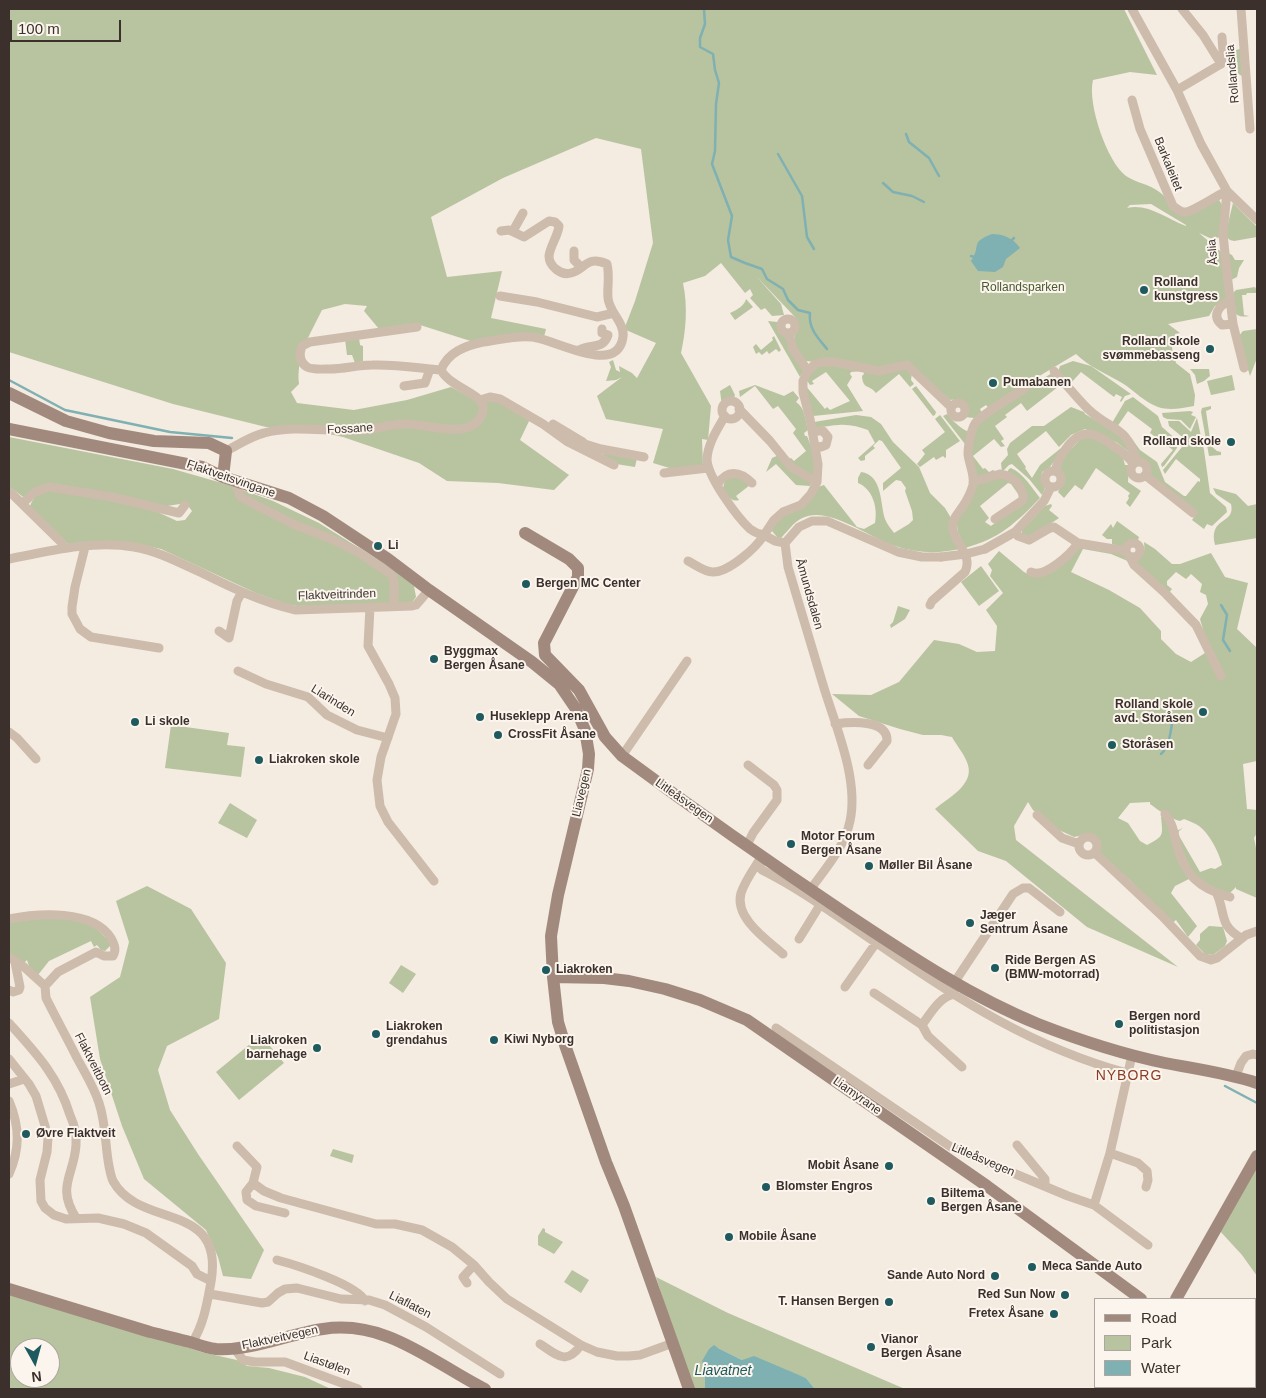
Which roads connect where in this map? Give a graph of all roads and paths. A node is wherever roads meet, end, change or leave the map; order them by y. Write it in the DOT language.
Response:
graph roads {
  1 [pos="1132,9"];
  2 [pos="1182,9"];
  3 [pos="1241,9"];
  4 [pos="1222,37"];
  5 [pos="1221,64"];
  6 [pos="1176,90"];
  7 [pos="1132,100"];
  8 [pos="1257,122"];
  9 [pos="1227,191"];
  10 [pos="523,213"];
  11 [pos="1257,220"];
  12 [pos="501,231"];
  13 [pos="513,231"];
  14 [pos="574,251"];
  15 [pos="581,267"];
  16 [pos="500,296"];
  17 [pos="1230,302"];
  18 [pos="614,313"];
  19 [pos="1233,324"];
  20 [pos="417,327"];
  21 [pos="602,329"];
  22 [pos="789,333"];
  23 [pos="579,350"];
  24 [pos="348,358"];
  25 [pos="350,368"];
  26 [pos="1244,368"];
  27 [pos="430,369"];
  28 [pos="441,370"];
  29 [pos="1054,370"];
  30 [pos="808,371"];
  31 [pos="404,386"];
  32 [pos="1025,388"];
  33 [pos="9,393"];
  34 [pos="480,400"];
  35 [pos="739,409"];
  36 [pos="725,416"];
  37 [pos="975,422"];
  38 [pos="552,424"];
  39 [pos="9,429"];
  40 [pos="813,434"];
  41 [pos="561,437"];
  42 [pos="585,444"];
  43 [pos="815,446"];
  44 [pos="226,451"];
  45 [pos="644,457"];
  46 [pos="1135,462"];
  47 [pos="614,465"];
  48 [pos="708,468"];
  49 [pos="664,473"];
  50 [pos="223,477"];
  51 [pos="811,480"];
  52 [pos="974,482"];
  53 [pos="752,483"];
  54 [pos="717,485"];
  55 [pos="237,488"];
  56 [pos="9,491"];
  57 [pos="23,503"];
  58 [pos="185,505"];
  59 [pos="1193,513"];
  60 [pos="995,519"];
  61 [pos="1015,532"];
  62 [pos="525,533"];
  63 [pos="764,535"];
  64 [pos="785,543"];
  65 [pos="1078,543"];
  66 [pos="85,547"];
  67 [pos="65,548"];
  68 [pos="9,559"];
  69 [pos="688,561"];
  70 [pos="1031,572"];
  71 [pos="429,590"];
  72 [pos="242,592"];
  73 [pos="930,605"];
  74 [pos="394,606"];
  75 [pos="370,607"];
  76 [pos="219,631"];
  77 [pos="159,648"];
  78 [pos="687,660"];
  79 [pos="238,670"];
  80 [pos="1220,676"];
  81 [pos="836,724"];
  82 [pos="9,732"];
  83 [pos="388,738"];
  84 [pos="622,756"];
  85 [pos="36,759"];
  86 [pos="868,765"];
  87 [pos="748,766"];
  88 [pos="1165,814"];
  89 [pos="1037,815"];
  90 [pos="1079,844"];
  91 [pos="747,845"];
  92 [pos="1095,853"];
  93 [pos="761,857"];
  94 [pos="434,881"];
  95 [pos="810,890"];
  96 [pos="1217,894"];
  97 [pos="1230,898"];
  98 [pos="820,905"];
  99 [pos="1060,912"];
  100 [pos="9,919"];
  101 [pos="1257,930"];
  102 [pos="1241,938"];
  103 [pos="799,939"];
  104 [pos="876,943"];
  105 [pos="783,954"];
  106 [pos="12,960"];
  107 [pos="553,977"];
  108 [pos="45,986"];
  109 [pos="845,988"];
  110 [pos="955,988"];
  111 [pos="9,990"];
  112 [pos="874,993"];
  113 [pos="9,1023"];
  114 [pos="922,1025"];
  115 [pos="776,1028"];
  116 [pos="1132,1055"];
  117 [pos="1257,1055"];
  118 [pos="9,1059"];
  119 [pos="962,1067"];
  120 [pos="1127,1073"];
  121 [pos="1236,1076"];
  122 [pos="24,1079"];
  123 [pos="1257,1083"];
  124 [pos="9,1084"];
  125 [pos="9,1101"];
  126 [pos="1017,1145"];
  127 [pos="237,1146"];
  128 [pos="1110,1153"];
  129 [pos="12,1154"];
  130 [pos="1257,1156"];
  131 [pos="9,1174"];
  132 [pos="252,1183"];
  133 [pos="1045,1186"];
  134 [pos="1146,1188"];
  135 [pos="1094,1205"];
  136 [pos="285,1213"];
  137 [pos="76,1218"];
  138 [pos="1148,1245"];
  139 [pos="277,1260"];
  140 [pos="474,1264"];
  141 [pos="1187,1280"];
  142 [pos="211,1281"];
  143 [pos="466,1282"];
  144 [pos="9,1290"];
  145 [pos="210,1294"];
  146 [pos="1133,1295"];
  147 [pos="1177,1298"];
  148 [pos="1183,1298"];
  149 [pos="365,1301"];
  150 [pos="192,1343"];
  151 [pos="540,1344"];
  152 [pos="673,1344"];
  153 [pos="581,1346"];
  154 [pos="234,1348"];
  155 [pos="500,1374"];
  156 [pos="358,1389"];
  157 [pos="485,1389"];
  158 [pos="689,1389"];
  1 -- 6 [label="street"];
  2 -- 5 [label="street"];
  3 -- 8 [label="street, Rollandslia"];
  4 -- 5 [label="street"];
  5 -- 6 [label="street"];
  6 -- 9 [label="street"];
  7 -- 9 [label="street, Barkaleitet"];
  9 -- 11 [label="street"];
  9 -- 17 [label="street, Åslia"];
  10 -- 13 [label="street"];
  12 -- 13 [label="street"];
  13 -- 15 [label="street"];
  14 -- 15 [label="street"];
  15 -- 18 [label="street"];
  16 -- 18 [label="street"];
  17 -- 19 [label="street, Åslia"];
  17 -- 19 [label="street"];
  18 -- 23 [label="street"];
  19 -- 26 [label="street, Åslia"];
  20 -- 25 [label="street"];
  21 -- 23 [label="street"];
  22 -- 30 [label="street"];
  23 -- 28 [label="street"];
  24 -- 25 [label="street"];
  25 -- 27 [label="street"];
  27 -- 28 [label="street"];
  27 -- 31 [label="street"];
  28 -- 34 [label="street"];
  29 -- 46 [label="street"];
  30 -- 37 [label="street"];
  30 -- 40 [label="street"];
  32 -- 37 [label="street"];
  33 -- 44 [label="main road"];
  34 -- 41 [label="street"];
  34 -- 44 [label="street, Fossane"];
  35 -- 36 [label="street"];
  35 -- 36 [label="street"];
  35 -- 51 [label="street"];
  36 -- 48 [label="street"];
  37 -- 52 [label="street"];
  38 -- 42 [label="street"];
  39 -- 50 [label="main road, Flaktveitsvingane"];
  40 -- 43 [label="street"];
  40 -- 43 [label="street"];
  41 -- 42 [label="street"];
  41 -- 47 [label="street"];
  42 -- 45 [label="street"];
  43 -- 63 [label="street"];
  44 -- 50 [label="main road"];
  46 -- 59 [label="street"];
  46 -- 61 [label="street"];
  48 -- 49 [label="street"];
  48 -- 54 [label="street"];
  50 -- 71 [label="main road, Flaktveitsvingane"];
  52 -- 60 [label="street"];
  52 -- 73 [label="street"];
  53 -- 54 [label="street"];
  54 -- 63 [label="street"];
  55 -- 74 [label="street, Flaktveitsvingane"];
  56 -- 57 [label="street"];
  57 -- 58 [label="street"];
  57 -- 67 [label="street"];
  61 -- 64 [label="street, bridge"];
  61 -- 65 [label="street"];
  62 -- 84 [label="main road, Litleåsvegen"];
  63 -- 64 [label="street"];
  63 -- 69 [label="street"];
  64 -- 81 [label="street, Åmundsdalen"];
  65 -- 70 [label="street"];
  65 -- 80 [label="street"];
  66 -- 67 [label="street, Flaktveitrinden"];
  66 -- 72 [label="street, Flaktveitrinden"];
  66 -- 77 [label="street"];
  67 -- 68 [label="street, Flaktveitrinden"];
  71 -- 74 [label="street, Flaktveitrinden"];
  71 -- 107 [label="main road, Liavegen"];
  72 -- 75 [label="street, Flaktveitrinden"];
  72 -- 76 [label="street"];
  74 -- 75 [label="street, Flaktveitrinden"];
  75 -- 83 [label="street"];
  78 -- 84 [label="street"];
  79 -- 83 [label="street, Liarinden"];
  81 -- 86 [label="street"];
  81 -- 95 [label="street, Åmundsdalen"];
  82 -- 85 [label="street"];
  83 -- 94 [label="street"];
  84 -- 91 [label="main road, Litleåsvegen"];
  87 -- 91 [label="street"];
  88 -- 96 [label="street"];
  89 -- 90 [label="street"];
  90 -- 92 [label="street"];
  90 -- 92 [label="street"];
  91 -- 93 [label="main road, Litleåsvegen"];
  92 -- 102 [label="street"];
  93 -- 95 [label="main road, Litleåsvegen"];
  93 -- 98 [label="street, Litleåsvegen"];
  93 -- 105 [label="street"];
  95 -- 110 [label="main road, Litleåsvegen"];
  96 -- 97 [label="street"];
  96 -- 102 [label="street"];
  98 -- 103 [label="street"];
  98 -- 104 [label="street, Litleåsvegen"];
  99 -- 110 [label="street"];
  100 -- 108 [label="street"];
  101 -- 102 [label="street"];
  104 -- 109 [label="street"];
  104 -- 110 [label="street, Litleåsvegen"];
  106 -- 108 [label="street"];
  106 -- 111 [label="street"];
  107 -- 146 [label="main road, Liamyrane"];
  107 -- 152 [label="main road"];
  108 -- 142 [label="street, Flaktveitbotn"];
  110 -- 114 [label="street"];
  110 -- 116 [label="main road, Litleåsvegen"];
  110 -- 120 [label="street, Litleåsvegen"];
  112 -- 114 [label="street"];
  113 -- 137 [label="street"];
  114 -- 119 [label="street"];
  115 -- 133 [label="street, Litleåsvegen"];
  116 -- 120 [label="street"];
  116 -- 121 [label="main road, Litleåsvegen"];
  117 -- 121 [label="street"];
  118 -- 122 [label="street"];
  120 -- 128 [label="street"];
  121 -- 123 [label="main road, Litleåsvegen"];
  122 -- 124 [label="street"];
  122 -- 137 [label="street"];
  125 -- 129 [label="street"];
  126 -- 133 [label="street, Litleåsvegen"];
  127 -- 132 [label="street"];
  128 -- 134 [label="street"];
  128 -- 135 [label="street"];
  129 -- 131 [label="street"];
  130 -- 141 [label="main road"];
  132 -- 136 [label="street"];
  132 -- 140 [label="street"];
  133 -- 135 [label="street, Litleåsvegen"];
  135 -- 138 [label="street, Litleåsvegen"];
  137 -- 142 [label="street"];
  139 -- 149 [label="street, Liaflaten"];
  140 -- 143 [label="street"];
  140 -- 153 [label="street"];
  141 -- 147 [label="main road"];
  141 -- 148 [label="main road"];
  142 -- 145 [label="street, Flaktveitbotn"];
  144 -- 150 [label="main road, Flaktveitvegen"];
  145 -- 149 [label="street"];
  145 -- 150 [label="street, Flaktveitbotn"];
  149 -- 155 [label="street, Liaflaten"];
  150 -- 154 [label="main road, Flaktveitvegen"];
  151 -- 153 [label="street"];
  152 -- 153 [label="street"];
  152 -- 158 [label="main road"];
  154 -- 156 [label="street, Liastølen"];
  154 -- 157 [label="main road, Flaktveitvegen"];
}
